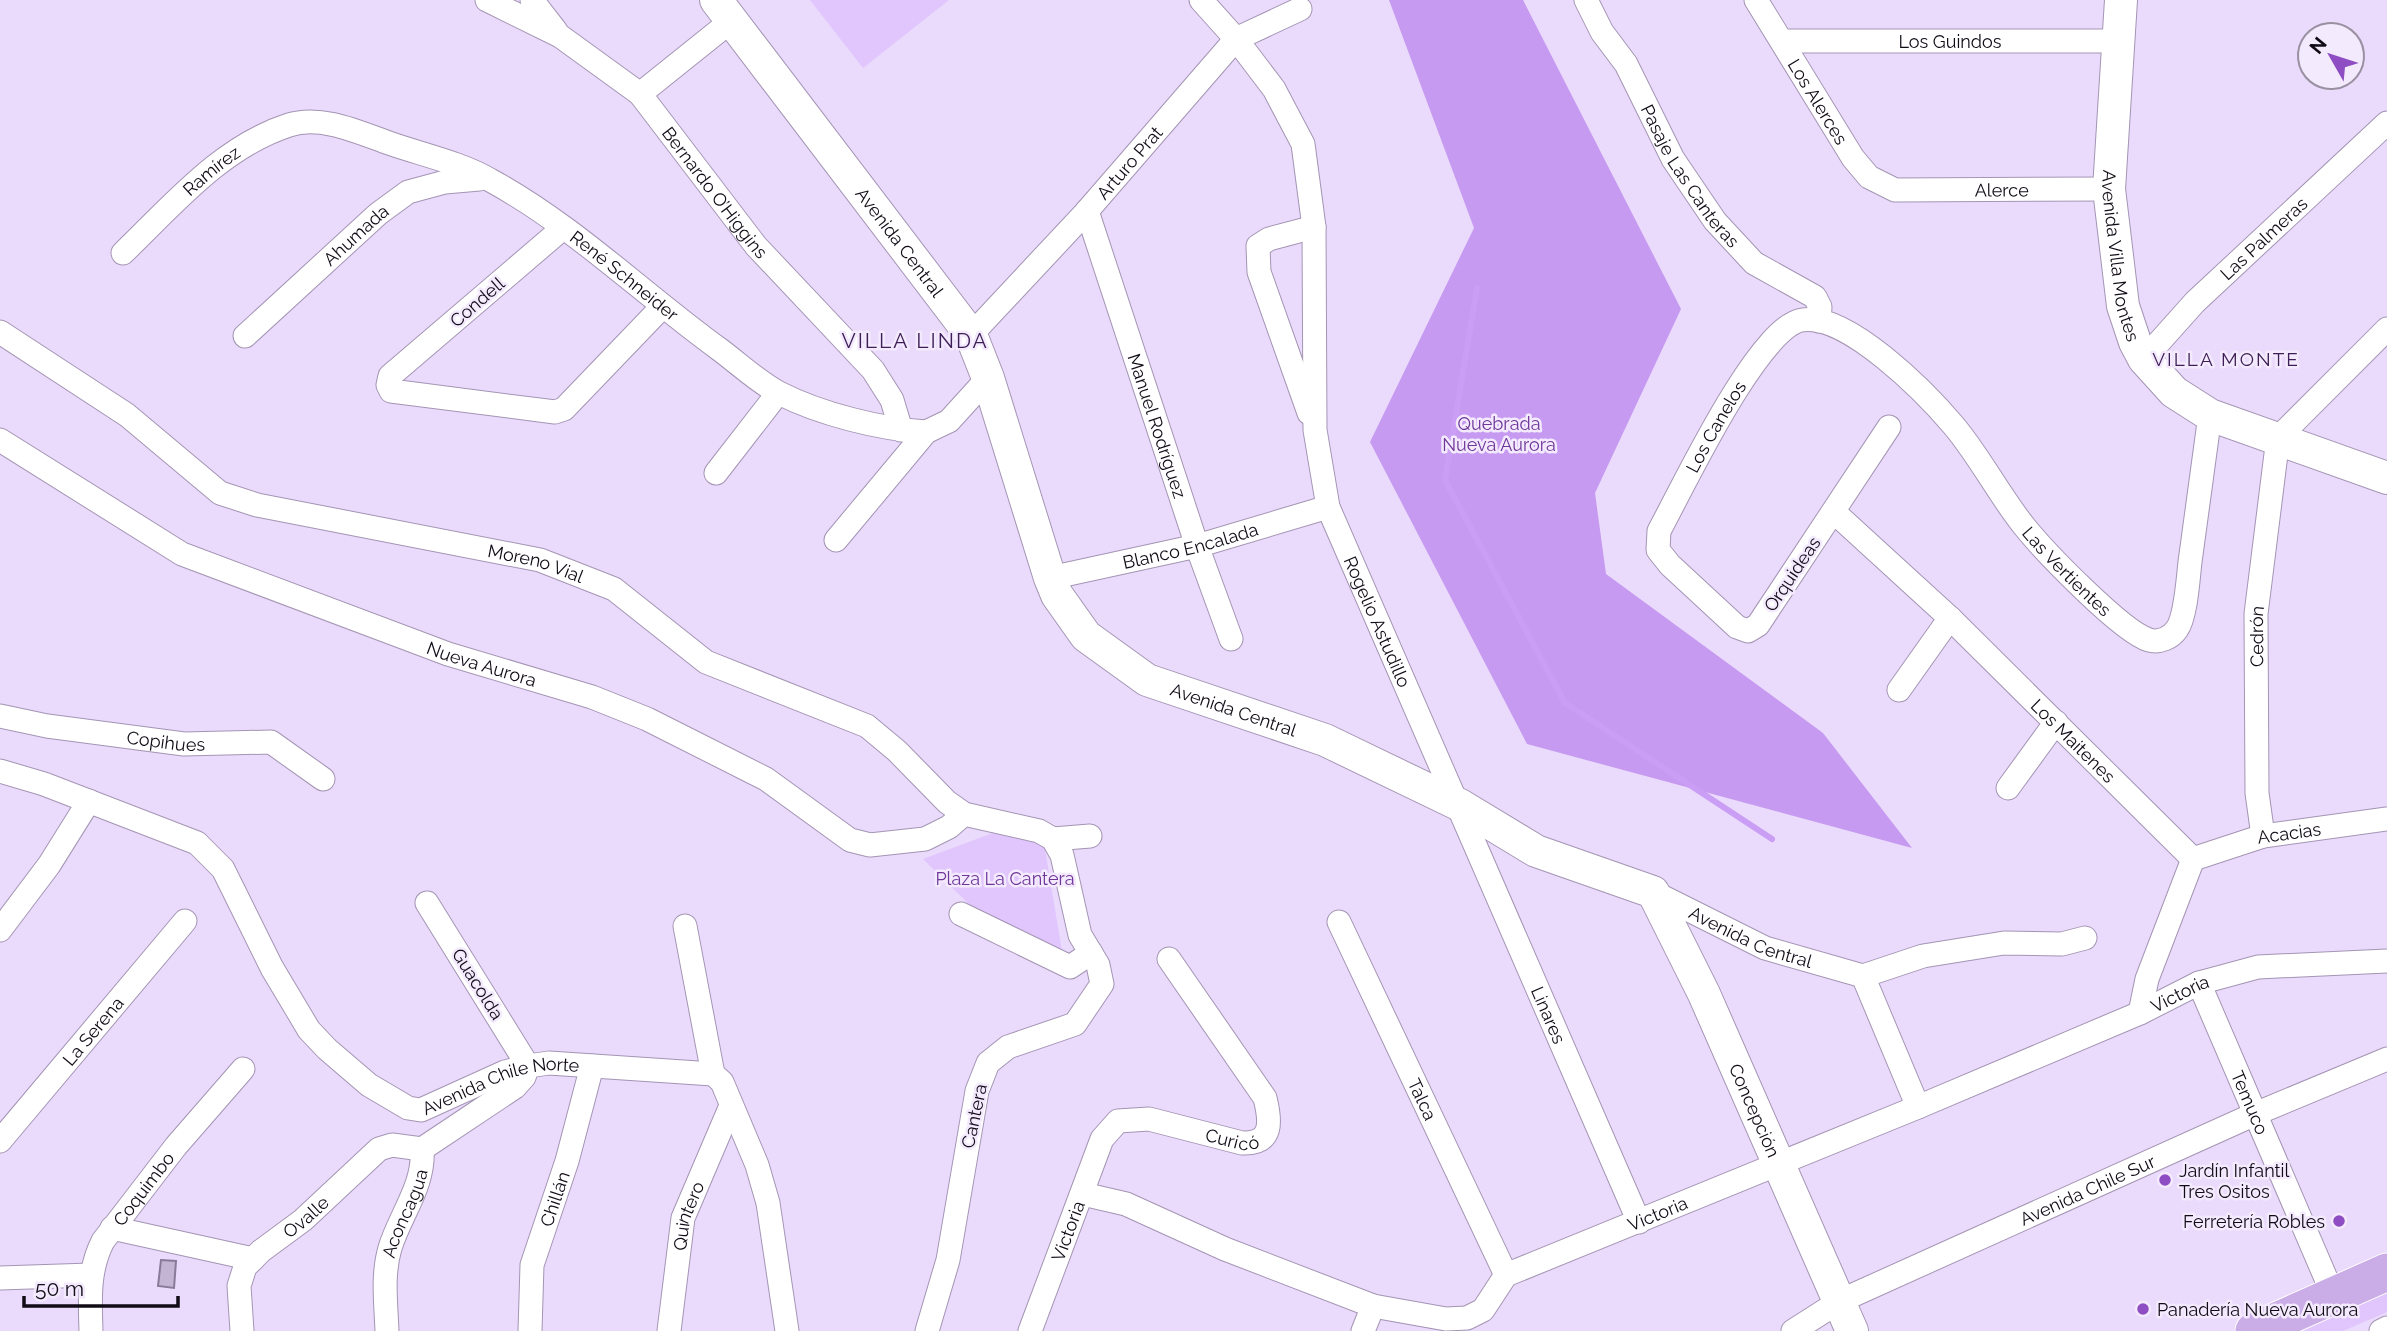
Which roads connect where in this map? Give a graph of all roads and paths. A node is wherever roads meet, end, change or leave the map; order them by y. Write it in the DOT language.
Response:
graph roads {
  1 [pos="487,0"];
  2 [pos="532,0"];
  3 [pos="1201,0"];
  4 [pos="1586,0"];
  5 [pos="1756,0"];
  6 [pos="2121,0"];
  7 [pos="1300,9"];
  8 [pos="724,11"];
  9 [pos="560,36"];
  10 [pos="1236,39"];
  11 [pos="1782,41"];
  12 [pos="2116,41"];
  13 [pos="640,94"];
  14 [pos="318,122"];
  15 [pos="2387,123"];
  16 [pos="489,179"];
  17 [pos="2109,189"];
  18 [pos="1895,190"];
  19 [pos="1087,211"];
  20 [pos="1314,227"];
  21 [pos="563,228"];
  22 [pos="123,253"];
  23 [pos="662,307"];
  24 [pos="1819,321"];
  25 [pos="2387,329"];
  26 [pos="0,332"];
  27 [pos="971,335"];
  28 [pos="245,336"];
  29 [pos="2144,359"];
  30 [pos="988,378"];
  31 [pos="778,393"];
  32 [pos="2210,415"];
  33 [pos="1889,427"];
  34 [pos="901,430"];
  35 [pos="1315,430"];
  36 [pos="926,432"];
  37 [pos="2278,438"];
  38 [pos="0,439"];
  39 [pos="716,473"];
  40 [pos="2387,478"];
  41 [pos="1328,507"];
  42 [pos="1833,512"];
  43 [pos="836,540"];
  44 [pos="1197,545"];
  45 [pos="1670,565"];
  46 [pos="1050,578"];
  47 [pos="1950,618"];
  48 [pos="1231,639"];
  49 [pos="1899,690"];
  50 [pos="0,716"];
  51 [pos="2056,722"];
  52 [pos="0,771"];
  53 [pos="323,779"];
  54 [pos="2008,788"];
  55 [pos="89,801"];
  56 [pos="1460,805"];
  57 [pos="964,814"];
  58 [pos="2387,820"];
  59 [pos="1090,836"];
  60 [pos="2263,836"];
  61 [pos="1053,839"];
  62 [pos="2193,859"];
  63 [pos="1653,892"];
  64 [pos="427,903"];
  65 [pos="961,914"];
  66 [pos="186,921"];
  67 [pos="1339,922"];
  68 [pos="685,926"];
  69 [pos="0,930"];
  70 [pos="2085,938"];
  71 [pos="1095,959"];
  72 [pos="1169,959"];
  73 [pos="2387,961"];
  74 [pos="1863,976"];
  75 [pos="2199,983"];
  76 [pos="2140,1013"];
  77 [pos="2387,1059"];
  78 [pos="528,1066"];
  79 [pos="592,1066"];
  80 [pos="243,1069"];
  81 [pos="713,1074"];
  82 [pos="1918,1107"];
  83 [pos="730,1108"];
  84 [pos="2255,1114"];
  85 [pos="0,1141"];
  86 [pos="422,1149"];
  87 [pos="1778,1162"];
  88 [pos="1083,1194"];
  89 [pos="1639,1222"];
  90 [pos="112,1228"];
  91 [pos="253,1259"];
  92 [pos="2387,1272"];
  93 [pos="92,1275"];
  94 [pos="1506,1275"];
  95 [pos="0,1278"];
  96 [pos="2334,1297"];
  97 [pos="1840,1301"];
  98 [pos="1373,1306"];
  99 [pos="2387,1328"];
  100 [pos="2263,1329"];
  101 [pos="91,1331"];
  102 [pos="242,1331"];
  103 [pos="387,1331"];
  104 [pos="530,1331"];
  105 [pos="669,1331"];
  106 [pos="787,1331"];
  107 [pos="928,1331"];
  108 [pos="1030,1331"];
  109 [pos="1363,1331"];
  110 [pos="1793,1331"];
  111 [pos="1852,1331"];
  112 [pos="2381,1331"];
  1 -- 9 [label="street, Bernardo O’Higgins"];
  2 -- 9 [label="street"];
  3 -- 10 [label="street, Rogelio Astudillo"];
  4 -- 24 [label="street, Pasaje Las Canteras"];
  5 -- 11 [label="street, Los Alerces"];
  6 -- 12 [label="street, Avenida Villa Montes"];
  7 -- 10 [label="street, Arturo Prat"];
  8 -- 13 [label="street"];
  8 -- 27 [label="street, Avenida Central"];
  9 -- 13 [label="street, Bernardo O’Higgins"];
  10 -- 19 [label="street, Arturo Prat"];
  10 -- 20 [label="street, Rogelio Astudillo"];
  11 -- 12 [label="street, Los Guindos"];
  11 -- 18 [label="street, Los Alerces"];
  12 -- 17 [label="street, Avenida Villa Montes"];
  13 -- 34 [label="street, Bernardo O’Higgins"];
  14 -- 16 [label="street, René Schneider"];
  14 -- 22 [label="street, Ramírez"];
  15 -- 29 [label="street, Las Palmeras"];
  16 -- 21 [label="street, René Schneider"];
  16 -- 28 [label="street, Ahumada"];
  17 -- 18 [label="street, Alerce"];
  17 -- 29 [label="street, Avenida Villa Montes"];
  19 -- 27 [label="street, Arturo Prat"];
  19 -- 44 [label="street, Manuel Rodríguez"];
  20 -- 35 [label="street, Rogelio Astudillo"];
  20 -- 35 [label="street, Rogelio Astudillo"];
  21 -- 23 [label="street, René Schneider"];
  21 -- 23 [label="street, Condell"];
  23 -- 31 [label="street, René Schneider"];
  24 -- 32 [label="street, Las Vertientes"];
  24 -- 45 [label="street, Los Canelos"];
  25 -- 37 [label="street"];
  26 -- 57 [label="street, Moreno Vial"];
  27 -- 30 [label="street, Avenida Central"];
  29 -- 32 [label="street, Avenida Villa Montes"];
  30 -- 36 [label="street"];
  30 -- 46 [label="street, Avenida Central"];
  31 -- 34 [label="street, René Schneider"];
  31 -- 39 [label="street"];
  32 -- 37 [label="street, Avenida Villa Montes"];
  33 -- 42 [label="street, Orquideas"];
  34 -- 36 [label="street, René Schneider"];
  35 -- 41 [label="street, Rogelio Astudillo"];
  36 -- 43 [label="street"];
  37 -- 40 [label="street, Avenida Villa Montes"];
  37 -- 60 [label="street, Cedrón"];
  38 -- 57 [label="street, Nueva Aurora"];
  41 -- 44 [label="street, Blanco Encalada"];
  41 -- 56 [label="street, Rogelio Astudillo"];
  42 -- 45 [label="street, Orquideas"];
  42 -- 47 [label="street, Los Maitenes"];
  44 -- 46 [label="street, Blanco Encalada"];
  44 -- 48 [label="street, Manuel Rodríguez"];
  46 -- 56 [label="street, Avenida Central"];
  47 -- 49 [label="street"];
  47 -- 51 [label="street, Los Maitenes"];
  50 -- 53 [label="street, Copihues"];
  51 -- 54 [label="street"];
  51 -- 62 [label="street, Los Maitenes"];
  52 -- 55 [label="street, Avenida Chile Norte"];
  55 -- 69 [label="street"];
  55 -- 78 [label="street, Avenida Chile Norte"];
  56 -- 63 [label="street, Avenida Central"];
  56 -- 89 [label="street, Linares"];
  57 -- 61 [label="street, Moreno Vial"];
  58 -- 60 [label="street, Acacias"];
  59 -- 61 [label="street, Moreno Vial"];
  60 -- 62 [label="street, Acacias"];
  61 -- 71 [label="street"];
  62 -- 76 [label="street"];
  63 -- 74 [label="street, Avenida Central"];
  63 -- 87 [label="street, Concepción"];
  64 -- 78 [label="street, Guacolda"];
  65 -- 71 [label="street"];
  66 -- 85 [label="street, La Serena"];
  67 -- 94 [label="street, Talca"];
  68 -- 81 [label="street"];
  70 -- 74 [label="street"];
  71 -- 107 [label="street, Cantera"];
  72 -- 88 [label="street, Curicó"];
  73 -- 75 [label="street, Victoria"];
  74 -- 82 [label="street"];
  75 -- 76 [label="street, Victoria"];
  75 -- 84 [label="street, Temuco"];
  76 -- 82 [label="street, Victoria"];
  77 -- 84 [label="street, Avenida Chile Sur"];
  78 -- 79 [label="street, Avenida Chile Norte"];
  78 -- 86 [label="street, Aconcagua"];
  79 -- 81 [label="street, Avenida Chile Norte"];
  79 -- 104 [label="street, Chillán"];
  80 -- 90 [label="street, Coquimbo"];
  81 -- 83 [label="street"];
  82 -- 87 [label="street, Victoria"];
  83 -- 105 [label="street, Quintero"];
  83 -- 106 [label="street"];
  84 -- 96 [label="street, Temuco"];
  84 -- 97 [label="street, Avenida Chile Sur"];
  86 -- 91 [label="street, Ovalle"];
  86 -- 103 [label="street, Aconcagua"];
  87 -- 89 [label="street, Victoria"];
  87 -- 97 [label="street, Concepción"];
  88 -- 98 [label="street, Victoria"];
  88 -- 108 [label="street, Victoria"];
  89 -- 94 [label="street, Victoria"];
  90 -- 91 [label="street"];
  90 -- 93 [label="street, Coquimbo"];
  91 -- 102 [label="street, Ovalle"];
  92 -- 96 [label="main road"];
  93 -- 95 [label="street"];
  93 -- 101 [label="street, Coquimbo"];
  94 -- 98 [label="street, Victoria"];
  96 -- 100 [label="main road"];
  97 -- 110 [label="street, Avenida Chile Sur"];
  97 -- 111 [label="street, Concepción"];
  98 -- 109 [label="street"];
  99 -- 112 [label="street"];
}
